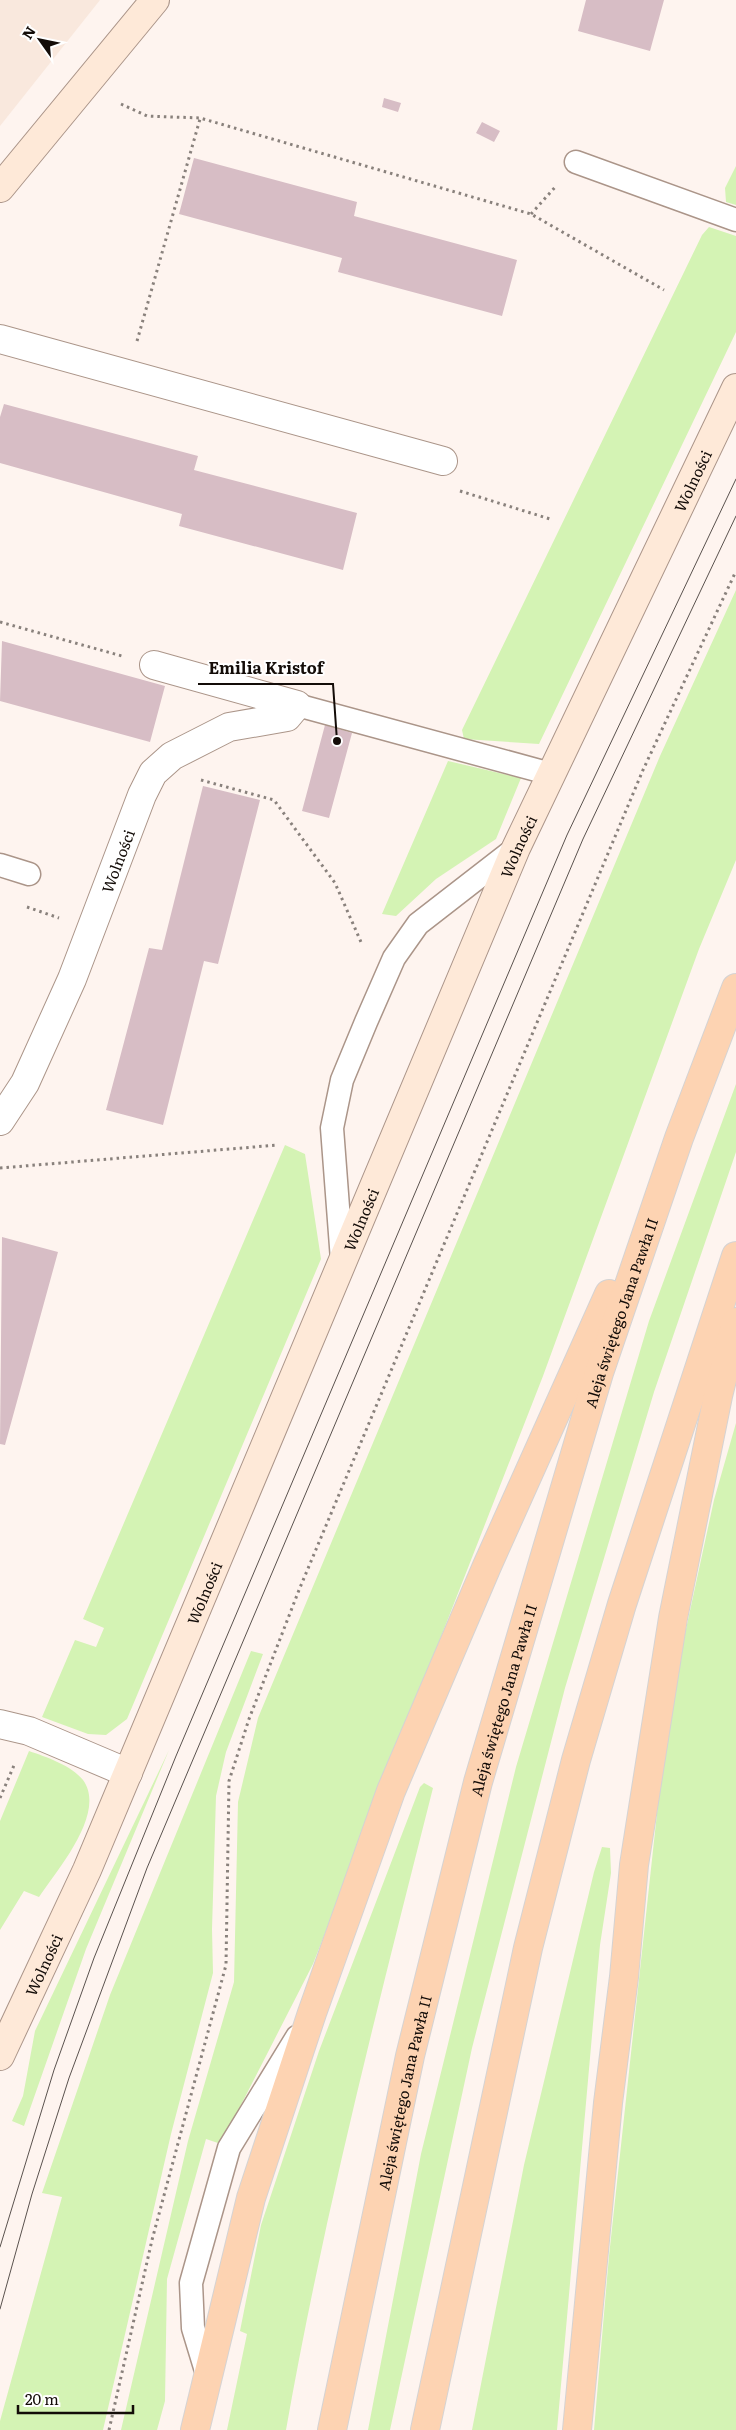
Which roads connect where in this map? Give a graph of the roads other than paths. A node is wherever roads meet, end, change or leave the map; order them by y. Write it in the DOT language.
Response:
graph roads {
  1 [pos="155,0"];
  2 [pos="576,162"];
  3 [pos="1,187"];
  4 [pos="736,220"];
  5 [pos="0,339"];
  6 [pos="736,388"];
  7 [pos="442,461"];
  8 [pos="154,665"];
  9 [pos="297,705"];
  10 [pos="551,774"];
  11 [pos="516,848"];
  12 [pos="0,864"];
  13 [pos="29,874"];
  14 [pos="736,988"];
  15 [pos="0,1121"];
  16 [pos="679,1138"];
  17 [pos="736,1256"];
  18 [pos="342,1260"];
  19 [pos="736,1322"];
  20 [pos="0,1724"];
  21 [pos="128,1773"];
  22 [pos="312,2013"];
  23 [pos="0,2056"];
  24 [pos="207,2374"];
  25 [pos="195,2430"];
  26 [pos="332,2430"];
  27 [pos="425,2430"];
  28 [pos="577,2430"];
  1 -- 3 [label="street"];
  2 -- 4 [label="lane"];
  5 -- 7 [label="street"];
  6 -- 10 [label="street, Wolności"];
  8 -- 9 [label="street"];
  9 -- 10 [label="lane"];
  9 -- 15 [label="street, Wolności"];
  10 -- 11 [label="street, Wolności"];
  11 -- 18 [label="street, Wolności"];
  11 -- 18 [label="lane"];
  12 -- 13 [label="lane"];
  14 -- 16 [label="main road, Aleja świętego Jana Pawła II"];
  16 -- 22 [label="main road"];
  16 -- 26 [label="main road, Aleja świętego Jana Pawła II"];
  17 -- 27 [label="main road"];
  18 -- 21 [label="street, Wolności"];
  19 -- 28 [label="main road"];
  20 -- 21 [label="street"];
  21 -- 23 [label="street, Wolności"];
  22 -- 24 [label="main road"];
  22 -- 24 [label="lane"];
  24 -- 25 [label="main road"];
}
